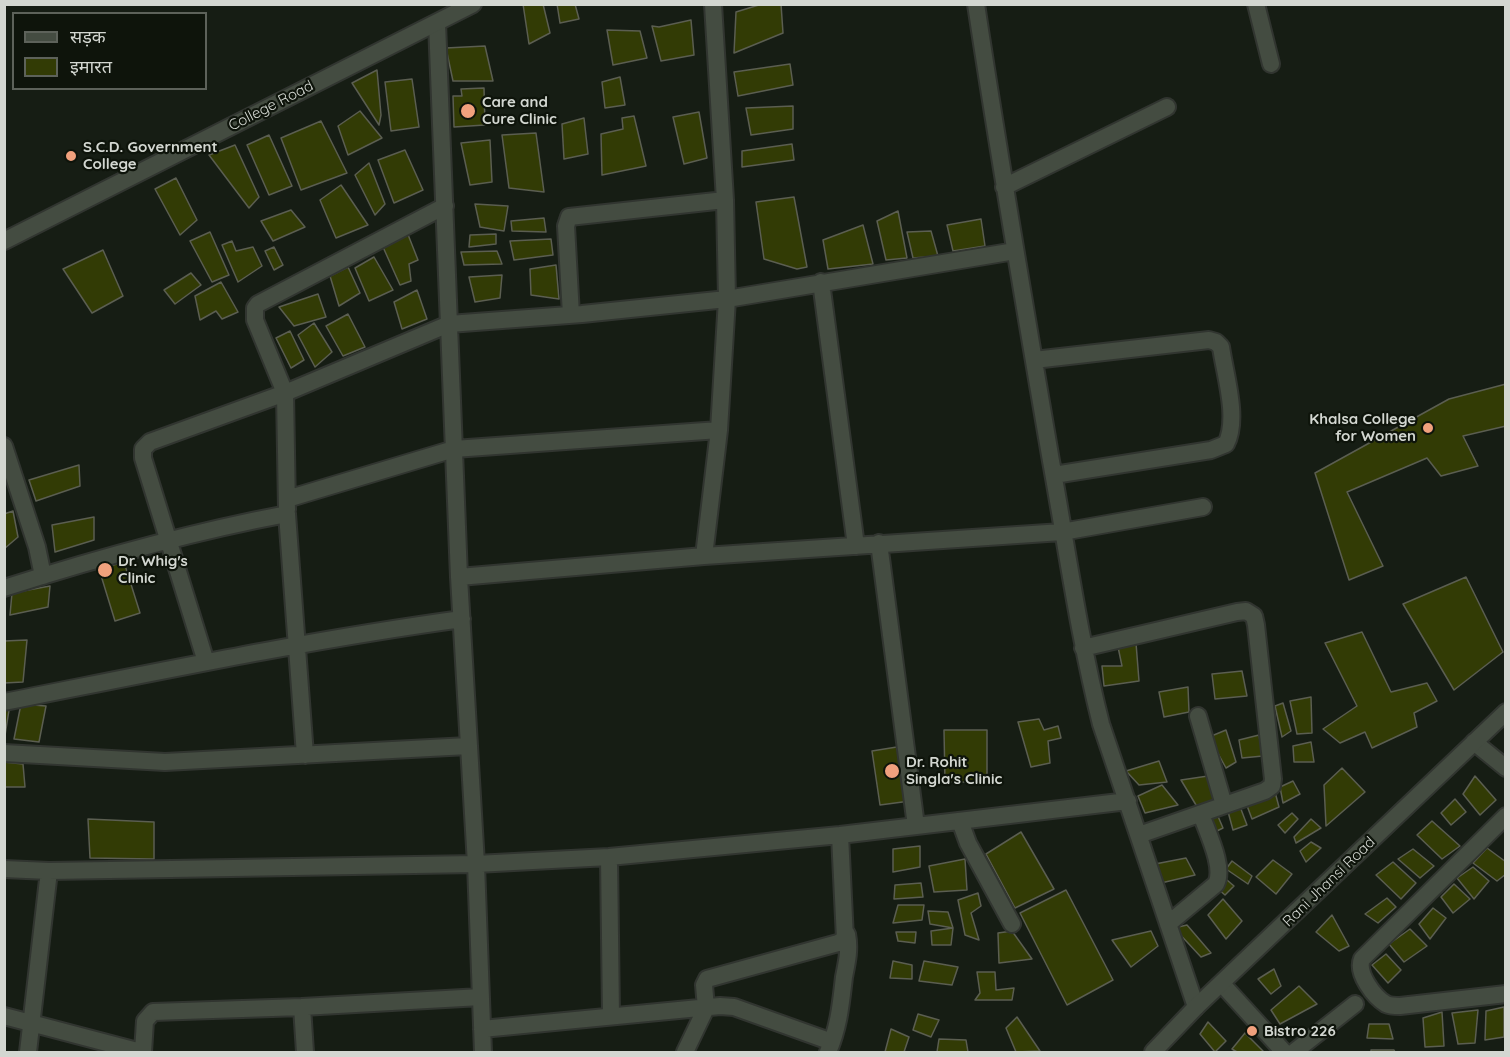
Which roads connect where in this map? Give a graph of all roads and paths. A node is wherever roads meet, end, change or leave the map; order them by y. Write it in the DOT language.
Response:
graph roads {
  1 [pos="474,4"];
  2 [pos="713,4"];
  3 [pos="976,4"];
  4 [pos="1256,4"];
  5 [pos="437,23"];
  6 [pos="1271,64"];
  7 [pos="1167,107"];
  8 [pos="1004,187"];
  9 [pos="725,200"];
  10 [pos="445,206"];
  11 [pos="4,241"];
  12 [pos="1015,251"];
  13 [pos="821,282"];
  14 [pos="727,299"];
  15 [pos="571,315"];
  16 [pos="449,324"];
  17 [pos="1034,360"];
  18 [pos="285,393"];
  19 [pos="719,430"];
  20 [pos="4,446"];
  21 [pos="454,449"];
  22 [pos="1054,475"];
  23 [pos="287,506"];
  24 [pos="1203,507"];
  25 [pos="1062,532"];
  26 [pos="169,540"];
  27 [pos="879,543"];
  28 [pos="856,546"];
  29 [pos="705,556"];
  30 [pos="43,576"];
  31 [pos="459,577"];
  32 [pos="4,588"];
  33 [pos="462,619"];
  34 [pos="297,645"];
  35 [pos="1083,648"];
  36 [pos="206,662"];
  37 [pos="4,702"];
  38 [pos="1506,712"];
  39 [pos="1198,716"];
  40 [pos="1474,742"];
  41 [pos="468,746"];
  42 [pos="4,753"];
  43 [pos="305,755"];
  44 [pos="1506,768"];
  45 [pos="1128,801"];
  46 [pos="1224,805"];
  47 [pos="1201,814"];
  48 [pos="1506,816"];
  49 [pos="960,821"];
  50 [pos="916,826"];
  51 [pos="1139,835"];
  52 [pos="840,836"];
  53 [pos="609,858"];
  54 [pos="476,864"];
  55 [pos="4,869"];
  56 [pos="49,871"];
  57 [pos="1011,924"];
  58 [pos="1168,924"];
  59 [pos="846,934"];
  60 [pos="1222,984"];
  61 [pos="1506,994"];
  62 [pos="481,997"];
  63 [pos="1355,1004"];
  64 [pos="302,1007"];
  65 [pos="1197,1007"];
  66 [pos="706,1008"];
  67 [pos="4,1016"];
  68 [pos="611,1016"];
  69 [pos="33,1022"];
  70 [pos="482,1029"];
  71 [pos="830,1047"];
  72 [pos="28,1053"];
  73 [pos="142,1053"];
  74 [pos="305,1053"];
  75 [pos="483,1053"];
  76 [pos="685,1053"];
  77 [pos="1153,1053"];
  78 [pos="1284,1053"];
  79 [pos="1294,1053"];
  1 -- 5 [label="street, College Road"];
  2 -- 9 [label="street"];
  3 -- 8 [label="street"];
  4 -- 6 [label="street"];
  5 -- 10 [label="street"];
  5 -- 11 [label="street, College Road"];
  7 -- 8 [label="street"];
  8 -- 12 [label="street"];
  9 -- 14 [label="street"];
  9 -- 15 [label="street"];
  10 -- 16 [label="street"];
  10 -- 18 [label="street"];
  12 -- 13 [label="street"];
  12 -- 17 [label="street"];
  13 -- 14 [label="street"];
  13 -- 28 [label="street"];
  14 -- 15 [label="street"];
  14 -- 19 [label="street"];
  15 -- 16 [label="street"];
  16 -- 18 [label="street"];
  16 -- 21 [label="street"];
  17 -- 22 [label="street"];
  17 -- 22 [label="street"];
  18 -- 23 [label="street"];
  18 -- 26 [label="street"];
  19 -- 21 [label="street"];
  19 -- 29 [label="street"];
  20 -- 30 [label="street"];
  21 -- 23 [label="street"];
  21 -- 31 [label="street"];
  22 -- 25 [label="street"];
  23 -- 26 [label="street"];
  23 -- 34 [label="street"];
  24 -- 25 [label="street"];
  25 -- 27 [label="street"];
  25 -- 35 [label="street"];
  26 -- 30 [label="street"];
  26 -- 36 [label="street"];
  27 -- 28 [label="street"];
  27 -- 50 [label="street"];
  28 -- 29 [label="street"];
  29 -- 31 [label="street"];
  30 -- 32 [label="street"];
  31 -- 33 [label="street"];
  33 -- 34 [label="street"];
  33 -- 41 [label="street"];
  34 -- 36 [label="street"];
  34 -- 43 [label="street"];
  35 -- 45 [label="street"];
  35 -- 46 [label="street"];
  36 -- 37 [label="street"];
  38 -- 40 [label="street, Rani Jhansi Road"];
  39 -- 46 [label="street"];
  40 -- 44 [label="street"];
  40 -- 60 [label="street, Rani Jhansi Road"];
  41 -- 43 [label="street"];
  41 -- 54 [label="street"];
  42 -- 43 [label="street"];
  45 -- 49 [label="street"];
  45 -- 51 [label="street"];
  46 -- 47 [label="street"];
  47 -- 51 [label="street"];
  47 -- 58 [label="street"];
  48 -- 61 [label="street"];
  49 -- 50 [label="street"];
  49 -- 57 [label="street"];
  50 -- 52 [label="street"];
  51 -- 58 [label="street"];
  52 -- 53 [label="street"];
  52 -- 59 [label="street"];
  53 -- 54 [label="street"];
  53 -- 68 [label="street"];
  54 -- 56 [label="street"];
  54 -- 62 [label="street"];
  55 -- 56 [label="street"];
  56 -- 69 [label="street"];
  58 -- 65 [label="street"];
  59 -- 66 [label="street"];
  59 -- 71 [label="street"];
  60 -- 65 [label="street, Rani Jhansi Road"];
  60 -- 78 [label="street"];
  62 -- 64 [label="street"];
  62 -- 70 [label="street"];
  63 -- 79 [label="street"];
  64 -- 73 [label="street"];
  64 -- 74 [label="street"];
  65 -- 77 [label="street, Rani Jhansi Road"];
  66 -- 68 [label="street"];
  66 -- 71 [label="street"];
  66 -- 76 [label="street"];
  67 -- 69 [label="street"];
  68 -- 70 [label="street"];
  69 -- 72 [label="street"];
  69 -- 73 [label="street"];
  70 -- 75 [label="street"];
}
